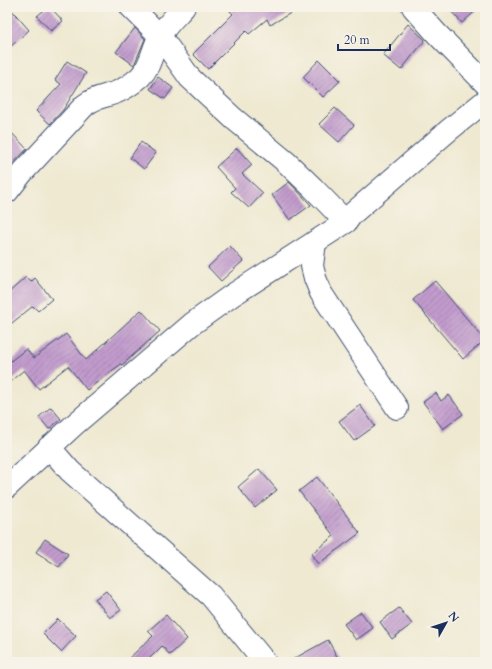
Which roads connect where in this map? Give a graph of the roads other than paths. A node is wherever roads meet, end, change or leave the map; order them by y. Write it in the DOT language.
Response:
graph roads {
  1 [pos="131,7"];
  2 [pos="184,7"];
  3 [pos="413,7"];
  4 [pos="160,36"];
  5 [pos="485,82"];
  6 [pos="485,101"];
  7 [pos="7,192"];
  8 [pos="346,222"];
  9 [pos="315,242"];
  10 [pos="397,408"];
  11 [pos="50,447"];
  12 [pos="7,487"];
  13 [pos="265,662"];
  1 -- 4 [label="street"];
  2 -- 4 [label="street"];
  3 -- 5 [label="street"];
  4 -- 7 [label="street"];
  4 -- 8 [label="street"];
  6 -- 8 [label="street"];
  8 -- 9 [label="street"];
  9 -- 10 [label="street"];
  9 -- 11 [label="street"];
  11 -- 12 [label="street"];
  11 -- 13 [label="street"];
}
